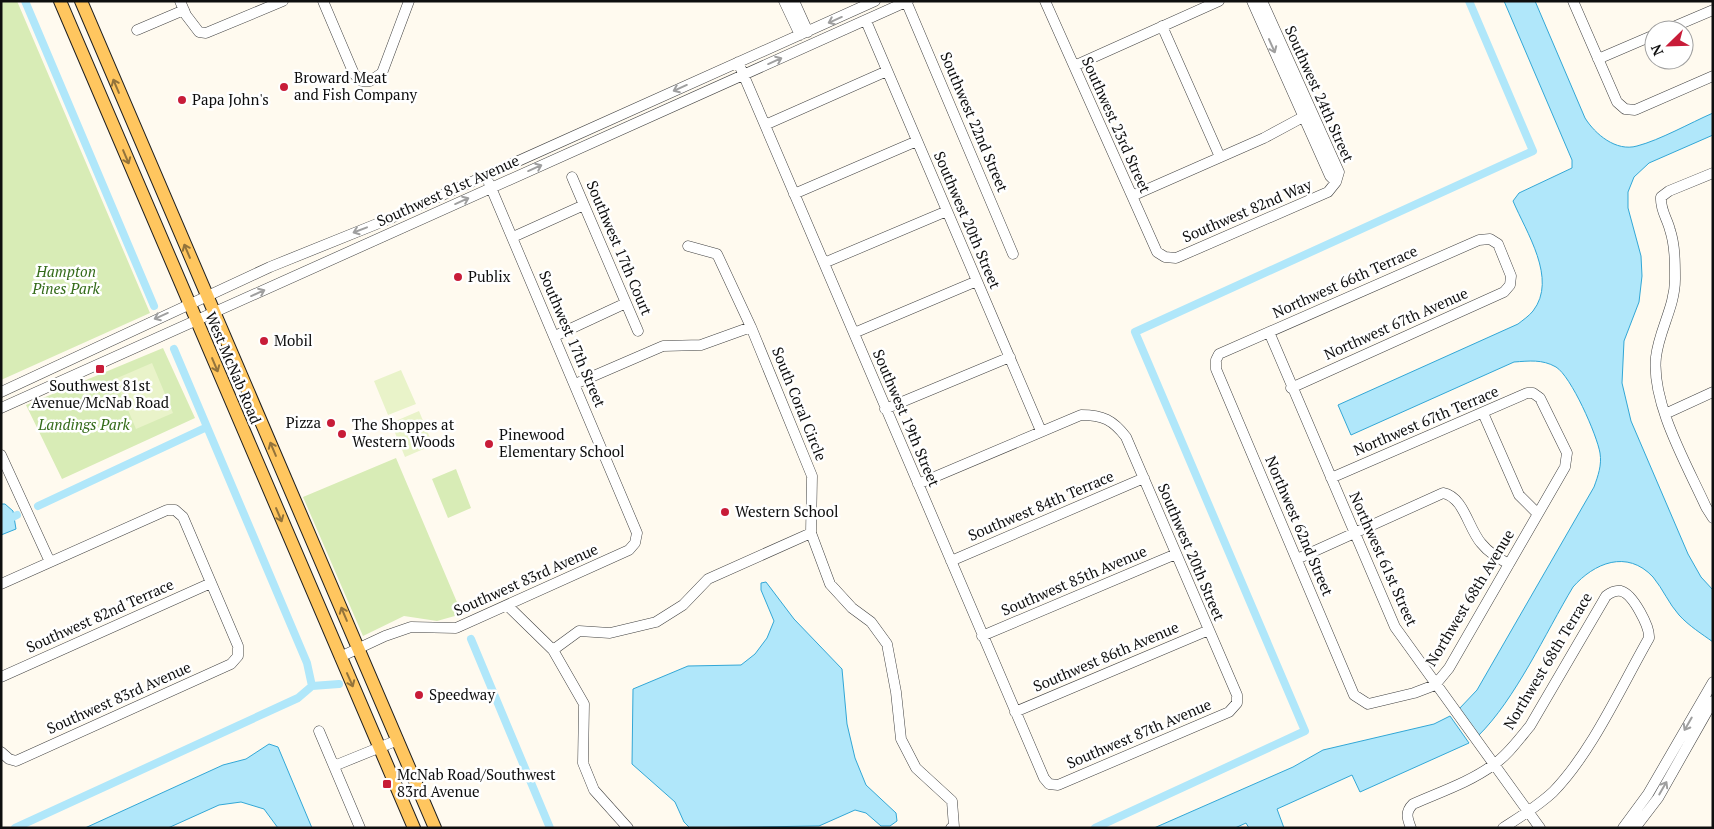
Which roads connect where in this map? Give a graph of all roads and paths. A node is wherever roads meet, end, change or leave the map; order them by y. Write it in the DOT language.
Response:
graph roads {
  1 [pos="60,1"];
  2 [pos="81,1"];
  3 [pos="283,1"];
  4 [pos="323,1"];
  5 [pos="409,1"];
  6 [pos="784,1"];
  7 [pos="794,1"];
  8 [pos="800,1"];
  9 [pos="876,1"];
  10 [pos="907,1"];
  11 [pos="1044,1"];
  12 [pos="1219,1"];
  13 [pos="1252,1"];
  14 [pos="1262,1"];
  15 [pos="1576,2"];
  16 [pos="182,6"];
  17 [pos="1713,10"];
  18 [pos="799,13"];
  19 [pos="866,20"];
  20 [pos="1690,20"];
  21 [pos="1162,26"];
  22 [pos="137,30"];
  23 [pos="804,34"];
  24 [pos="1644,39"];
  25 [pos="1598,59"];
  26 [pos="738,62"];
  27 [pos="1074,66"];
  28 [pos="887,71"];
  29 [pos="743,75"];
  30 [pos="1713,76"];
  31 [pos="126,107"];
  32 [pos="108,115"];
  33 [pos="1304,117"];
  34 [pos="765,124"];
  35 [pos="917,141"];
  36 [pos="1220,158"];
  37 [pos="1713,173"];
  38 [pos="485,176"];
  39 [pos="572,177"];
  40 [pos="1336,182"];
  41 [pos="491,188"];
  42 [pos="794,194"];
  43 [pos="1132,196"];
  44 [pos="584,205"];
  45 [pos="947,211"];
  46 [pos="513,237"];
  47 [pos="688,246"];
  48 [pos="1013,254"];
  49 [pos="1165,257"];
  50 [pos="824,263"];
  51 [pos="977,281"];
  52 [pos="1510,285"];
  53 [pos="206,296"];
  54 [pos="626,303"];
  55 [pos="188,304"];
  56 [pos="213,313"];
  57 [pos="195,321"];
  58 [pos="751,326"];
  59 [pos="638,331"];
  60 [pos="1268,332"];
  61 [pos="854,333"];
  62 [pos="555,336"];
  63 [pos="1010,356"];
  64 [pos="1216,360"];
  65 [pos="575,384"];
  66 [pos="1291,388"];
  67 [pos="1,392"];
  68 [pos="1713,392"];
  69 [pos="1,408"];
  70 [pos="885,408"];
  71 [pos="1483,413"];
  72 [pos="1665,414"];
  73 [pos="1041,431"];
  74 [pos="1,455"];
  75 [pos="1567,459"];
  76 [pos="1144,478"];
  77 [pos="1331,478"];
  78 [pos="918,484"];
  79 [pos="1709,506"];
  80 [pos="1537,513"];
  81 [pos="1713,518"];
  82 [pos="811,533"];
  83 [pos="1355,534"];
  84 [pos="635,543"];
  85 [pos="1176,554"];
  86 [pos="1297,559"];
  87 [pos="951,561"];
  88 [pos="50,562"];
  89 [pos="1509,564"];
  90 [pos="211,583"];
  91 [pos="1,584"];
  92 [pos="508,605"];
  93 [pos="1209,630"];
  94 [pos="982,636"];
  95 [pos="359,648"];
  96 [pos="553,650"];
  97 [pos="340,657"];
  98 [pos="1,677"];
  99 [pos="1713,682"];
  100 [pos="1435,685"];
  101 [pos="1361,701"];
  102 [pos="1713,702"];
  103 [pos="1236,704"];
  104 [pos="1015,712"];
  105 [pos="319,731"];
  106 [pos="398,740"];
  107 [pos="379,747"];
  108 [pos="5,756"];
  109 [pos="1494,765"];
  110 [pos="334,766"];
  111 [pos="1049,784"];
  112 [pos="1528,812"];
  113 [pos="953,827"];
  114 [pos="360,828"];
  115 [pos="414,828"];
  116 [pos="435,828"];
  117 [pos="628,828"];
  118 [pos="1411,828"];
  119 [pos="1503,828"];
  120 [pos="1540,828"];
  121 [pos="1623,828"];
  122 [pos="1635,828"];
  1 -- 32 [label="main road, West McNab Road"];
  31 -- 2 [label="main road, West McNab Road, one-way"];
  3 -- 16 [label="street"];
  4 -- 5 [label="street"];
  6 -- 23 [label="street"];
  7 -- 18 [label="street"];
  8 -- 18 [label="street"];
  9 -- 23 [label="street, Southwest 81st Avenue, one-way"];
  10 -- 19 [label="street, Southwest 81st Avenue"];
  10 -- 48 [label="street, Southwest 22nd Street"];
  11 -- 27 [label="street, Southwest 23rd Street"];
  12 -- 21 [label="street"];
  13 -- 33 [label="street, Southwest 24th Street, one-way"];
  14 -- 40 [label="street, Southwest 24th Street"];
  15 -- 25 [label="street"];
  16 -- 22 [label="street"];
  17 -- 20 [label="street"];
  18 -- 23 [label="street"];
  19 -- 28 [label="street, Southwest 20th Street"];
  29 -- 19 [label="street, Southwest 81st Avenue, one-way"];
  21 -- 27 [label="street"];
  21 -- 36 [label="street"];
  23 -- 26 [label="street, Southwest 81st Avenue"];
  24 -- 25 [label="street"];
  25 -- 30 [label="street"];
  26 -- 29 [label="street, Southwest 19th Street"];
  26 -- 38 [label="street, Southwest 81st Avenue, one-way"];
  27 -- 43 [label="street, Southwest 23rd Street"];
  28 -- 34 [label="street"];
  28 -- 35 [label="street, Southwest 20th Street"];
  29 -- 34 [label="street, Southwest 19th Street"];
  41 -- 29 [label="street, Southwest 81st Avenue, one-way"];
  31 -- 32 [label="main road"];
  53 -- 31 [label="main road, West McNab Road, one-way"];
  32 -- 55 [label="main road, West McNab Road, one-way"];
  33 -- 36 [label="street"];
  33 -- 40 [label="street, Southwest 24th Street"];
  34 -- 42 [label="street, Southwest 19th Street"];
  35 -- 42 [label="street"];
  35 -- 45 [label="street, Southwest 20th Street"];
  36 -- 43 [label="street"];
  37 -- 72 [label="street"];
  38 -- 41 [label="street, Southwest 17th Street"];
  38 -- 53 [label="street, Southwest 81st Avenue, one-way"];
  39 -- 44 [label="street, Southwest 17th Court"];
  40 -- 49 [label="street, Southwest 82nd Way"];
  41 -- 46 [label="street, Southwest 17th Street"];
  56 -- 41 [label="street, Southwest 81st Avenue, one-way"];
  42 -- 50 [label="street, Southwest 19th Street"];
  43 -- 49 [label="street, Southwest 23rd Street"];
  44 -- 46 [label="street"];
  44 -- 54 [label="street, Southwest 17th Court"];
  45 -- 50 [label="street"];
  45 -- 51 [label="street, Southwest 20th Street"];
  46 -- 62 [label="street, Southwest 17th Street"];
  47 -- 58 [label="street, South Coral Circle"];
  50 -- 61 [label="street, Southwest 19th Street"];
  51 -- 61 [label="street"];
  51 -- 63 [label="street, Southwest 20th Street"];
  52 -- 60 [label="street, Northwest 66th Terrace"];
  52 -- 66 [label="street, Northwest 67th Avenue"];
  53 -- 55 [label="street, Southwest 81st Avenue"];
  53 -- 56 [label="main road, West McNab Road"];
  54 -- 59 [label="street, Southwest 17th Court"];
  54 -- 62 [label="street"];
  55 -- 57 [label="main road, West McNab Road"];
  55 -- 67 [label="street, Southwest 81st Avenue, one-way"];
  56 -- 57 [label="street, Southwest 81st Avenue"];
  95 -- 56 [label="main road, West McNab Road, one-way"];
  57 -- 69 [label="street, Southwest 81st Avenue"];
  57 -- 97 [label="main road, West McNab Road, one-way"];
  58 -- 65 [label="street"];
  58 -- 82 [label="street, South Coral Circle"];
  60 -- 64 [label="street, Northwest 66th Terrace"];
  60 -- 66 [label="street, Northwest 61st Street"];
  61 -- 70 [label="street, Southwest 19th Street"];
  62 -- 65 [label="street, Southwest 17th Street"];
  63 -- 70 [label="street"];
  63 -- 73 [label="street, Southwest 20th Street"];
  64 -- 86 [label="street, Northwest 62nd Street"];
  65 -- 84 [label="street, Southwest 17th Street"];
  66 -- 77 [label="street, Northwest 61st Street"];
  68 -- 72 [label="street"];
  70 -- 78 [label="street, Southwest 19th Street"];
  71 -- 75 [label="street, Northwest 67th Terrace"];
  71 -- 77 [label="street, Northwest 67th Terrace"];
  71 -- 80 [label="street"];
  72 -- 79 [label="street"];
  73 -- 76 [label="street, Southwest 20th Street"];
  73 -- 78 [label="street"];
  74 -- 88 [label="street"];
  75 -- 80 [label="street, Northwest 68th Avenue"];
  76 -- 85 [label="street, Southwest 20th Street"];
  76 -- 87 [label="street, Southwest 84th Terrace"];
  77 -- 83 [label="street, Northwest 61st Street"];
  78 -- 87 [label="street, Southwest 19th Street"];
  79 -- 81 [label="street"];
  80 -- 89 [label="street, Northwest 68th Avenue"];
  82 -- 96 [label="street"];
  82 -- 113 [label="street, South Coral Circle"];
  83 -- 86 [label="street"];
  83 -- 89 [label="street"];
  83 -- 100 [label="street, Northwest 61st Street"];
  84 -- 92 [label="street, Southwest 83rd Avenue"];
  85 -- 93 [label="street, Southwest 20th Street"];
  85 -- 94 [label="street, Southwest 85th Avenue"];
  86 -- 101 [label="street, Northwest 62nd Street"];
  87 -- 94 [label="street, Southwest 19th Street"];
  88 -- 90 [label="street"];
  88 -- 91 [label="street"];
  89 -- 100 [label="street, Northwest 68th Avenue"];
  90 -- 98 [label="street, Southwest 82nd Terrace"];
  90 -- 108 [label="street, Southwest 83rd Avenue"];
  92 -- 95 [label="street, Southwest 83rd Avenue"];
  92 -- 96 [label="street"];
  93 -- 103 [label="street, Southwest 20th Street"];
  93 -- 104 [label="street, Southwest 86th Avenue"];
  94 -- 104 [label="street, Southwest 19th Street"];
  95 -- 97 [label="street, Southwest 83rd Avenue"];
  95 -- 106 [label="main road, West McNab Road"];
  96 -- 117 [label="street"];
  97 -- 107 [label="main road, West McNab Road, one-way"];
  99 -- 121 [label="street, one-way"];
  100 -- 101 [label="street, Northwest 68th Avenue"];
  100 -- 109 [label="street, Northwest 61st Street"];
  122 -- 102 [label="street, one-way"];
  103 -- 111 [label="street, Southwest 87th Avenue"];
  104 -- 111 [label="street, Southwest 19th Street"];
  105 -- 110 [label="street"];
  106 -- 107 [label="street"];
  106 -- 116 [label="main road, West McNab Road"];
  107 -- 110 [label="street"];
  107 -- 115 [label="main road, West McNab Road"];
  109 -- 112 [label="street, Northwest 61st Street"];
  109 -- 112 [label="street, Northwest 68th Terrace"];
  109 -- 118 [label="street, Northwest 68th Terrace"];
  110 -- 114 [label="street"];
  112 -- 119 [label="street"];
  112 -- 120 [label="street, Northwest 61st Street"];
}
